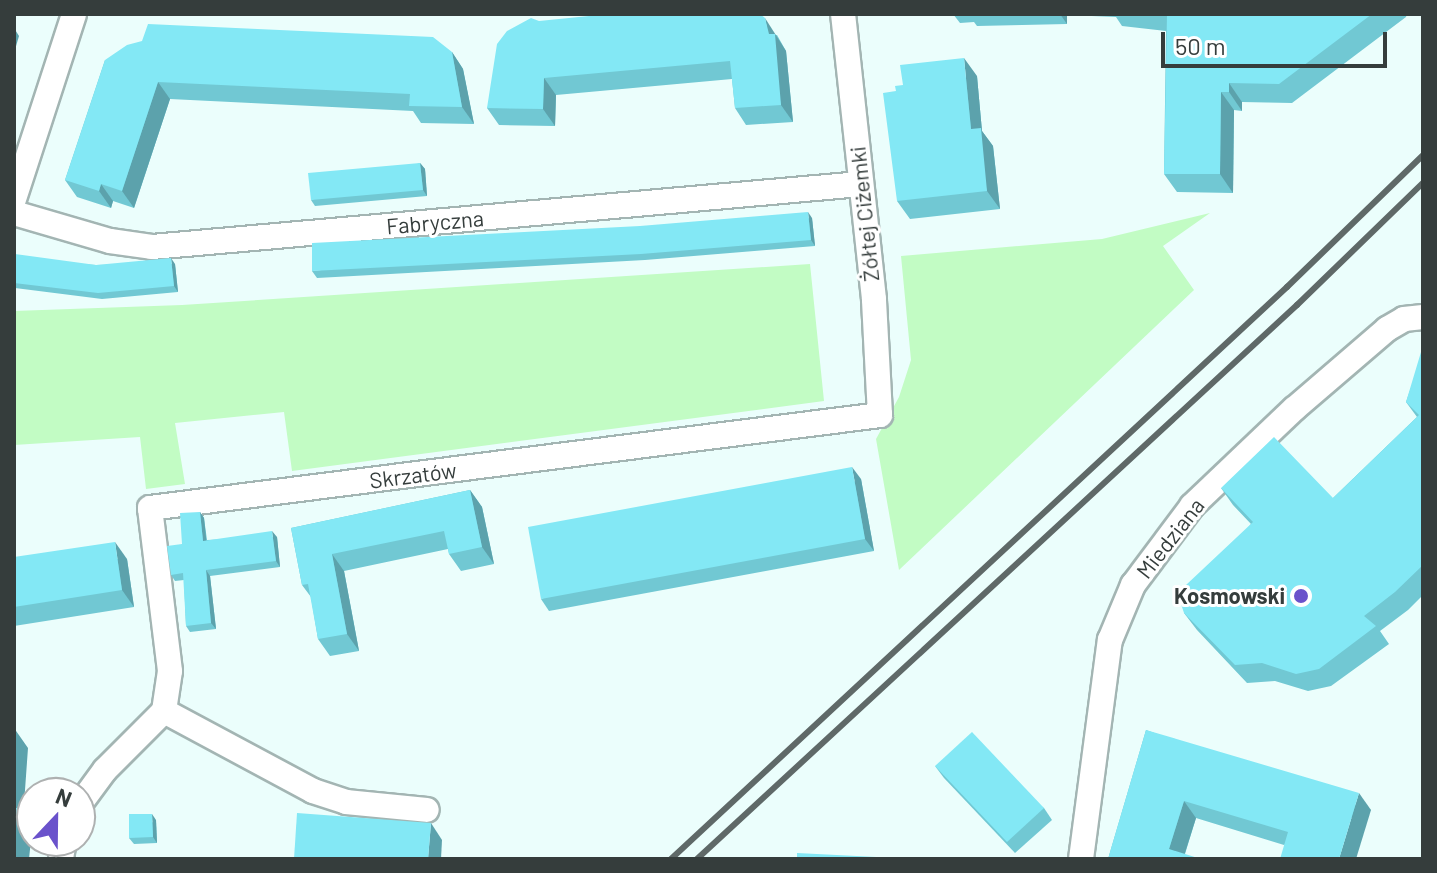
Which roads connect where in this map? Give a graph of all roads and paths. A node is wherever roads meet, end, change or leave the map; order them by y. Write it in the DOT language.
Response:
graph roads {
  1 [pos="74,14"];
  2 [pos="843,14"];
  3 [pos="860,184"];
  4 [pos="14,199"];
  5 [pos="14,213"];
  6 [pos="1423,317"];
  7 [pos="880,415"];
  8 [pos="164,711"];
  9 [pos="96,782"];
  10 [pos="427,810"];
  11 [pos="1081,859"];
  1 -- 4 [label="street"];
  2 -- 3 [label="street, Żółtej Ciżemki"];
  3 -- 5 [label="street, Fabryczna"];
  3 -- 7 [label="street, Żółtej Ciżemki"];
  6 -- 11 [label="street, Miedziana"];
  7 -- 8 [label="street, Skrzatów"];
  8 -- 9 [label="street"];
  8 -- 10 [label="street"];
}
